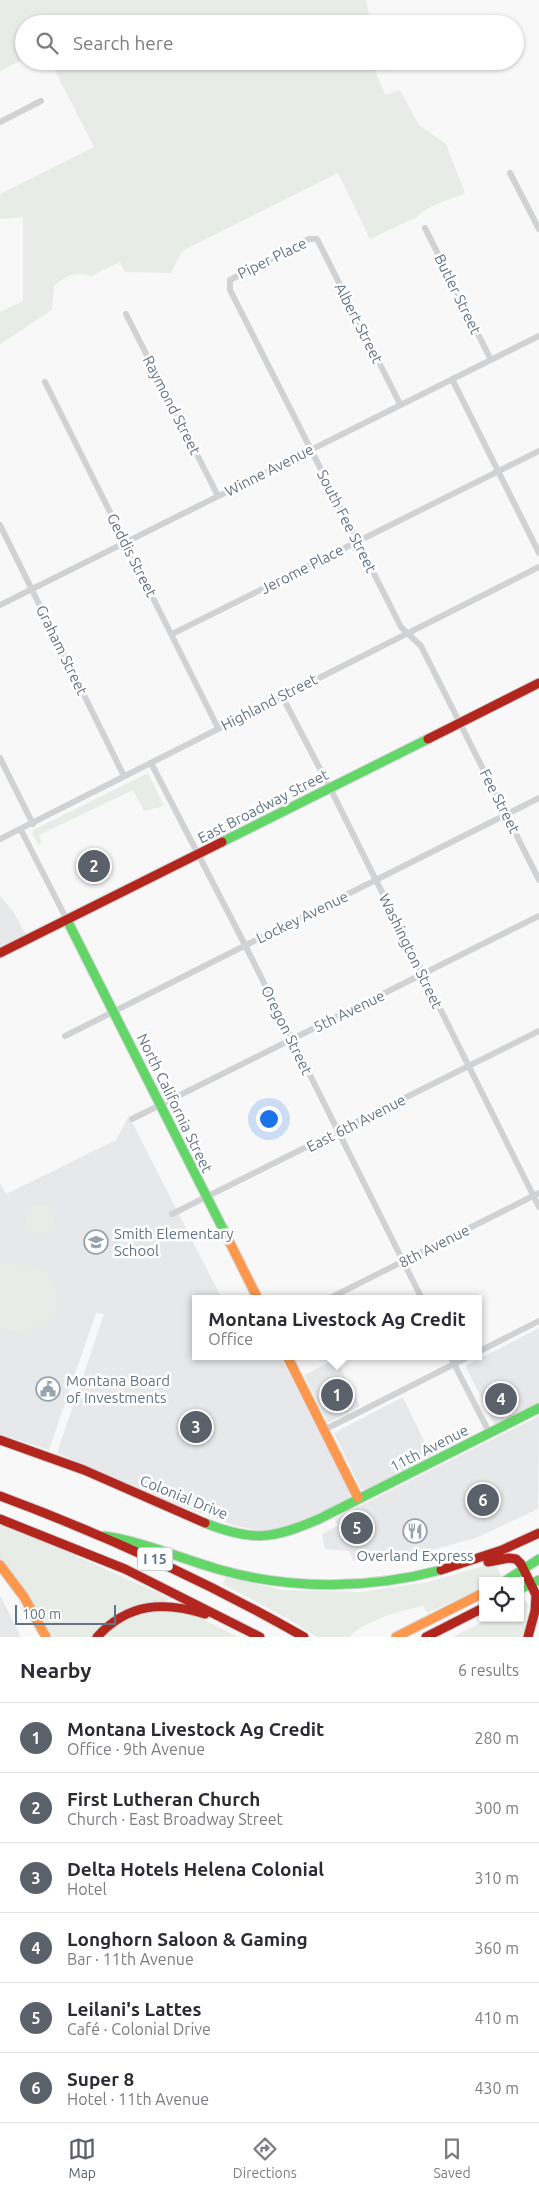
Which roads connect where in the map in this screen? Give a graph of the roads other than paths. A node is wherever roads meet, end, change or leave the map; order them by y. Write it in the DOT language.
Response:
graph roads {
  1 [pos="41,101"];
  2 [pos="0,122"];
  3 [pos="510,174"];
  4 [pos="425,228"];
  5 [pos="539,229"];
  6 [pos="319,242"];
  7 [pos="229,286"];
  8 [pos="126,314"];
  9 [pos="539,336"];
  10 [pos="490,360"];
  11 [pos="452,379"];
  12 [pos="45,382"];
  13 [pos="400,404"];
  14 [pos="312,449"];
  15 [pos="539,452"];
  16 [pos="498,472"];
  17 [pos="218,496"];
  18 [pos="0,525"];
  19 [pos="358,541"];
  20 [pos="126,543"];
  21 [pos="539,553"];
  22 [pos="539,567"];
  23 [pos="32,589"];
  24 [pos="0,605"];
  25 [pos="407,632"];
  26 [pos="172,634"];
  27 [pos="539,683"];
  28 [pos="282,696"];
  29 [pos="460,722"];
  30 [pos="218,728"];
  31 [pos="0,758"];
  32 [pos="151,763"];
  33 [pos="124,776"];
  34 [pos="330,788"];
  35 [pos="539,798"];
  36 [pos="506,814"];
  37 [pos="33,824"];
  38 [pos="21,830"];
  39 [pos="0,839"];
  40 [pos="197,854"];
  41 [pos="376,880"];
  42 [pos="539,880"];
  43 [pos="539,916"];
  44 [pos="67,920"];
  45 [pos="245,945"];
  46 [pos="0,953"];
  47 [pos="423,974"];
  48 [pos="114,1012"];
  49 [pos="539,1031"];
  50 [pos="65,1036"];
  51 [pos="292,1039"];
  52 [pos="469,1066"];
  53 [pos="161,1104"];
  54 [pos="132,1119"];
  55 [pos="338,1132"];
  56 [pos="536,1194"];
  57 [pos="207,1197"];
  58 [pos="539,1207"];
  59 [pos="172,1214"];
  60 [pos="403,1261"];
  61 [pos="256,1295"];
  62 [pos="336,1295"];
  63 [pos="420,1295"];
  64 [pos="539,1321"];
  65 [pos="482,1350"];
  66 [pos="289,1360"];
  67 [pos="452,1360"];
  68 [pos="462,1360"];
  69 [pos="454,1364"];
  70 [pos="539,1408"];
  71 [pos="324,1430"];
  72 [pos="490,1432"];
  73 [pos="0,1440"];
  74 [pos="0,1496"];
  75 [pos="358,1498"];
  76 [pos="0,1519"];
  77 [pos="539,1533"];
  78 [pos="104,1536"];
  79 [pos="539,1559"];
  80 [pos="0,1565"];
  81 [pos="523,1569"];
  82 [pos="511,1577"];
  83 [pos="539,1580"];
  84 [pos="386,1583"];
  85 [pos="530,1584"];
  86 [pos="524,1587"];
  87 [pos="479,1595"];
  88 [pos="479,1610"];
  89 [pos="46,1637"];
  90 [pos="97,1637"];
  91 [pos="255,1637"];
  92 [pos="260,1637"];
  93 [pos="304,1637"];
  94 [pos="396,1637"];
  95 [pos="426,1637"];
  96 [pos="528,1637"];
  1 -- 2 [label="street"];
  3 -- 5 [label="street"];
  4 -- 10 [label="street, Butler Street"];
  6 -- 7 [label="street, Piper Place"];
  6 -- 13 [label="street, Albert Street"];
  7 -- 14 [label="street, South Fee Street"];
  8 -- 17 [label="street, Raymond Street"];
  9 -- 10 [label="street, Winne Avenue"];
  10 -- 11 [label="street, Winne Avenue"];
  11 -- 13 [label="street, Winne Avenue"];
  11 -- 16 [label="street"];
  12 -- 20 [label="street, Geddis Street"];
  13 -- 14 [label="street, Winne Avenue"];
  14 -- 17 [label="street, Winne Avenue"];
  14 -- 19 [label="street, South Fee Street"];
  15 -- 16 [label="street, Jerome Place"];
  16 -- 19 [label="street, Jerome Place"];
  16 -- 21 [label="street"];
  17 -- 20 [label="street, Winne Avenue"];
  18 -- 23 [label="street, Graham Street"];
  19 -- 25 [label="street, South Fee Street"];
  19 -- 26 [label="street, Jerome Place"];
  20 -- 23 [label="street, Winne Avenue"];
  20 -- 26 [label="street, Geddis Street"];
  22 -- 25 [label="street, Highland Street"];
  23 -- 24 [label="street, Winne Avenue"];
  23 -- 33 [label="street, Graham Street"];
  25 -- 28 [label="street, Highland Street"];
  25 -- 29 [label="street, South Fee Street"];
  26 -- 30 [label="street, Geddis Street"];
  27 -- 29 [label="main road, East Broadway Street"];
  28 -- 30 [label="street, Highland Street"];
  28 -- 34 [label="street, Washington Street"];
  29 -- 34 [label="main road, East Broadway Street"];
  29 -- 36 [label="street, Fee Street"];
  30 -- 32 [label="street, Highland Street"];
  31 -- 37 [label="street"];
  32 -- 33 [label="street, Highland Street"];
  32 -- 40 [label="street, Oregon Street"];
  33 -- 37 [label="street, Highland Street"];
  34 -- 40 [label="main road, East Broadway Street"];
  34 -- 41 [label="street, Washington Street"];
  35 -- 36 [label="street, Lockey Avenue"];
  36 -- 41 [label="street, Lockey Avenue"];
  36 -- 42 [label="street, Fee Street"];
  37 -- 38 [label="street, Highland Street"];
  38 -- 39 [label="street, Highland Street"];
  38 -- 44 [label="street"];
  40 -- 44 [label="main road, East Broadway Street"];
  40 -- 45 [label="street, Oregon Street"];
  41 -- 45 [label="street, Lockey Avenue"];
  41 -- 47 [label="street, Washington Street"];
  43 -- 47 [label="street, 5th Avenue"];
  44 -- 46 [label="main road, East Broadway Street"];
  44 -- 48 [label="main road, North California Street"];
  45 -- 48 [label="street, Lockey Avenue"];
  45 -- 51 [label="street, Oregon Street"];
  47 -- 51 [label="street, 5th Avenue"];
  47 -- 52 [label="street, Washington Street"];
  48 -- 50 [label="street, Lockey Avenue"];
  48 -- 53 [label="main road, North California Street"];
  49 -- 52 [label="street, East 6th Avenue"];
  51 -- 53 [label="street, 5th Avenue"];
  51 -- 55 [label="street, Oregon Street"];
  52 -- 55 [label="street, East 6th Avenue"];
  52 -- 56 [label="street, Washington Street"];
  53 -- 54 [label="street, 5th Avenue"];
  53 -- 57 [label="main road, North California Street"];
  55 -- 57 [label="street, East 6th Avenue"];
  55 -- 60 [label="street, Oregon Street"];
  56 -- 58 [label="street, Washington Street"];
  56 -- 60 [label="street, 8th Avenue"];
  57 -- 59 [label="street, East 6th Avenue"];
  57 -- 61 [label="main road, North California Street"];
  60 -- 62 [label="street, 8th Avenue"];
  60 -- 63 [label="street, Oregon Street"];
  64 -- 65 [label="street"];
  66 -- 71 [label="main road"];
  67 -- 69 [label="street"];
  68 -- 69 [label="street"];
  69 -- 71 [label="street"];
  69 -- 72 [label="street"];
  70 -- 72 [label="main road, 11th Avenue"];
  71 -- 75 [label="main road"];
  72 -- 75 [label="main road, 11th Avenue"];
  73 -- 75 [label="main road, Colonial Drive"];
  74 -- 78 [label="main road, I 15"];
  76 -- 92 [label="main road, I 15"];
  77 -- 84 [label="main road"];
  78 -- 84 [label="main road"];
  78 -- 93 [label="main road, I 15"];
  79 -- 81 [label="main road"];
  80 -- 89 [label="main road"];
  81 -- 82 [label="main road"];
  81 -- 84 [label="main road"];
  81 -- 85 [label="main road"];
  83 -- 85 [label="main road"];
  85 -- 86 [label="main road"];
  85 -- 96 [label="main road"];
  87 -- 94 [label="main road"];
  88 -- 95 [label="main road"];
  90 -- 91 [label="main road"];
}
